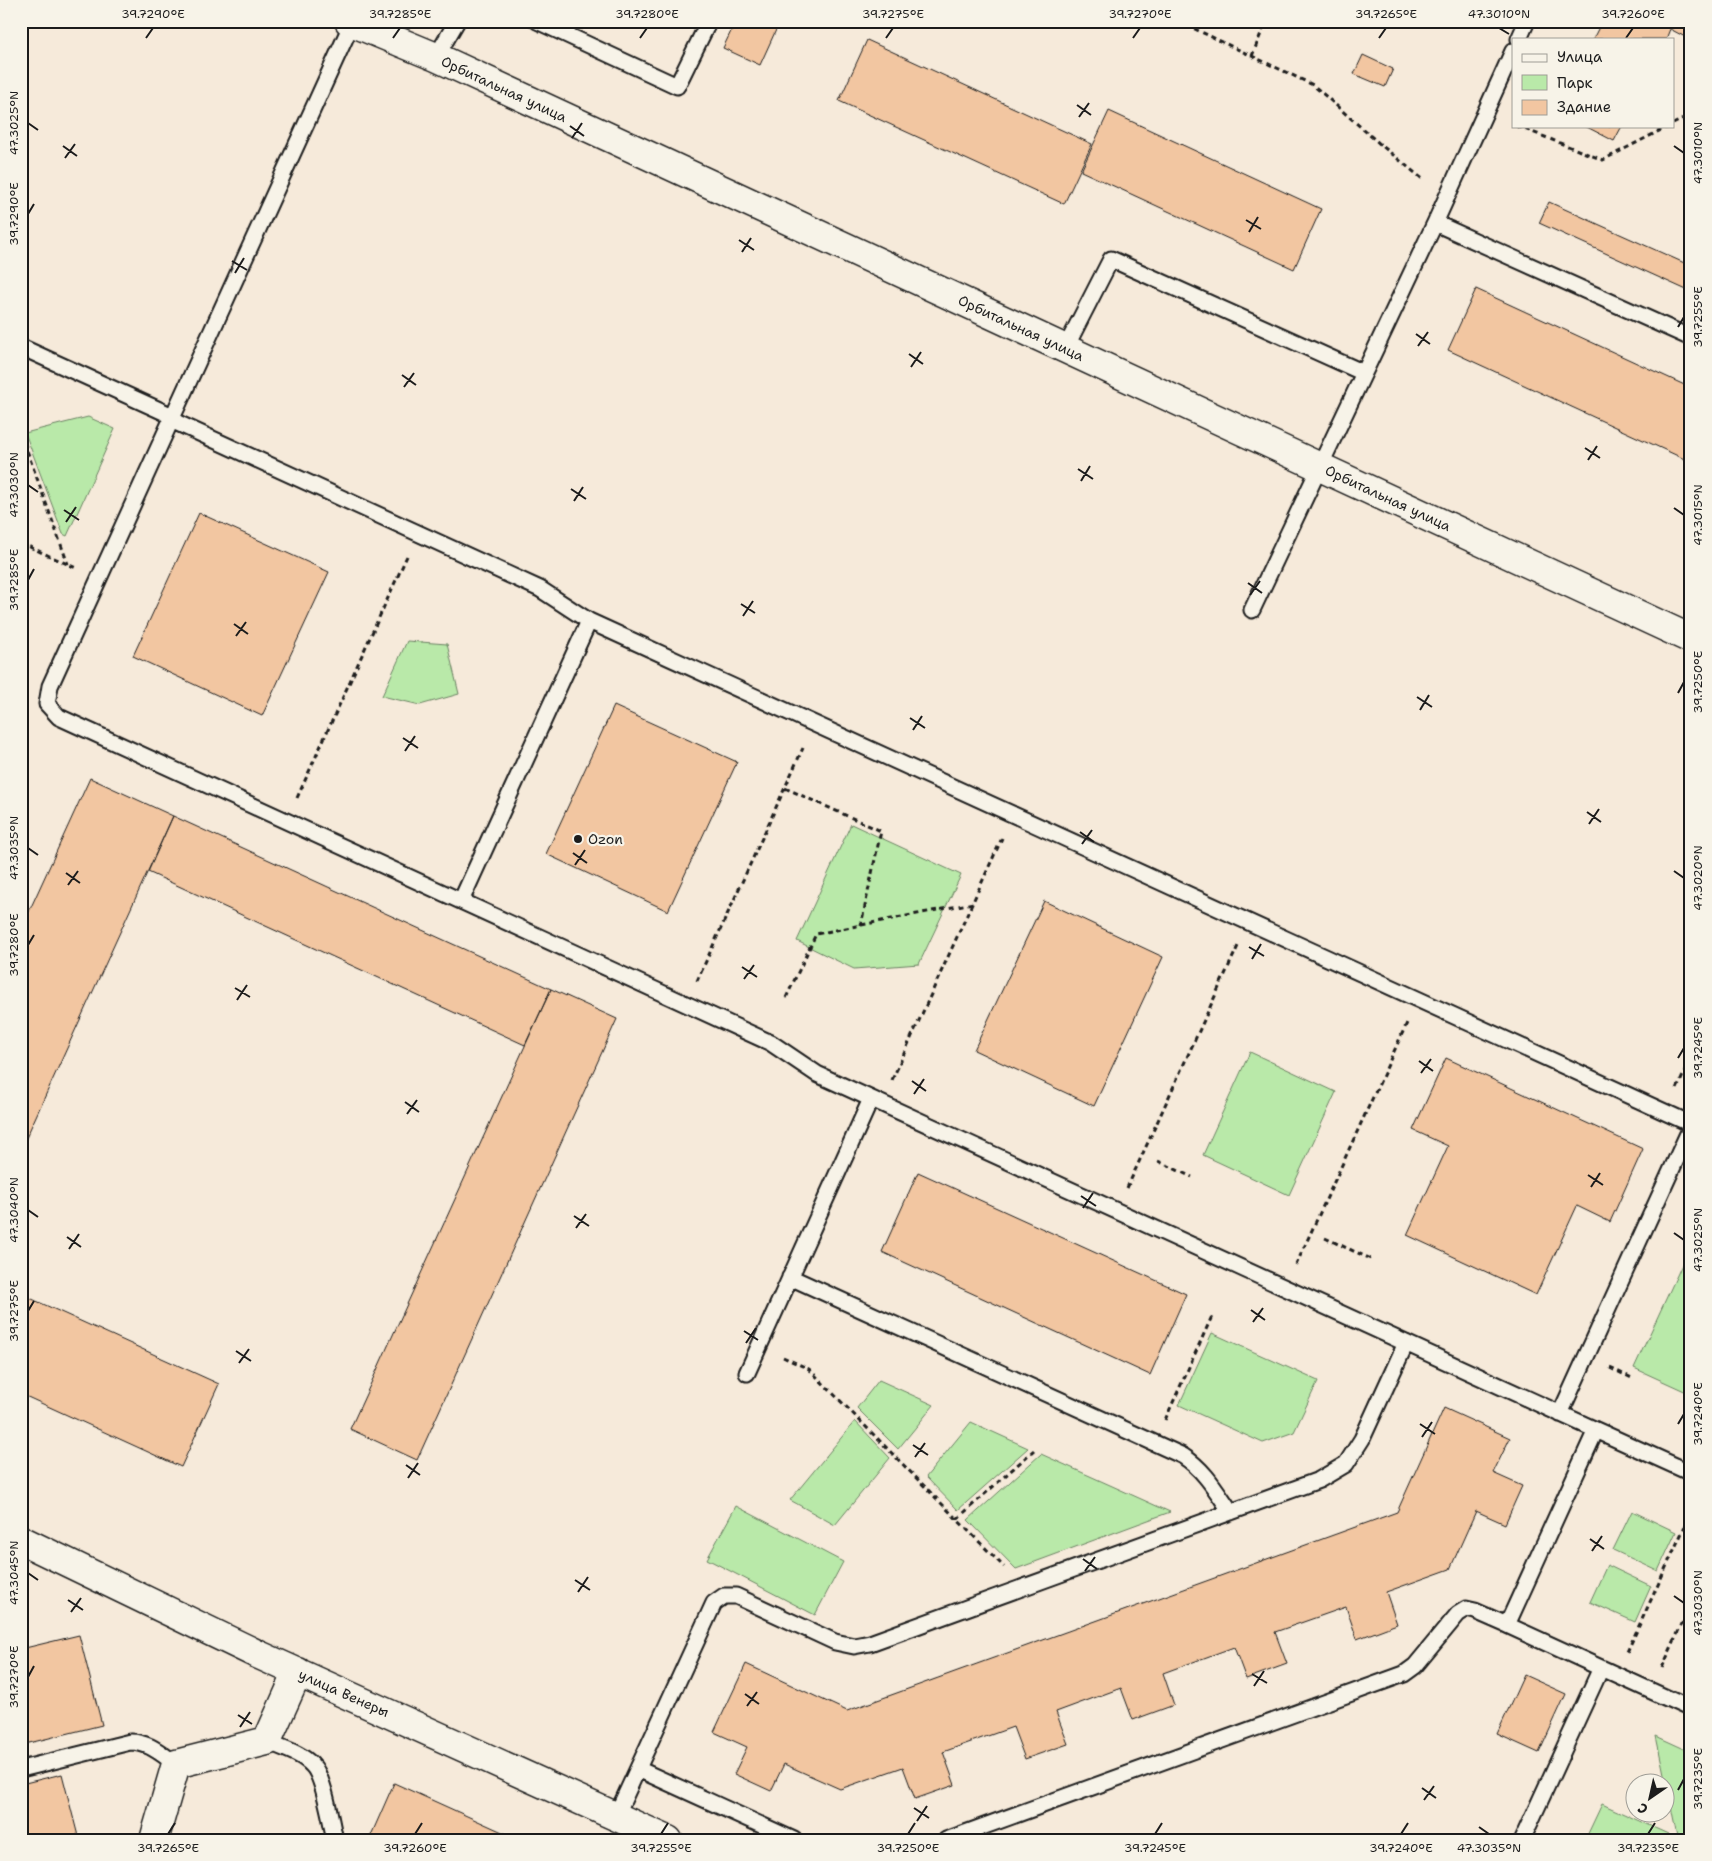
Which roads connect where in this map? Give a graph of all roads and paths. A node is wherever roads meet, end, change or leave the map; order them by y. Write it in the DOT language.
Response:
graph roads {
  1 [pos="457,21"];
  2 [pos="537,21"];
  3 [pos="709,21"];
  4 [pos="1178,21"];
  5 [pos="1266,21"];
  6 [pos="1527,21"];
  7 [pos="351,22"];
  8 [pos="1519,38"];
  9 [pos="1512,53"];
  10 [pos="1252,56"];
  11 [pos="436,57"];
  12 [pos="1691,115"];
  13 [pos="1674,124"];
  14 [pos="1522,128"];
  15 [pos="1665,128"];
  16 [pos="1445,198"];
  17 [pos="1435,223"];
  18 [pos="1691,338"];
  19 [pos="21,347"];
  20 [pos="1065,349"];
  21 [pos="1364,373"];
  22 [pos="171,420"];
  23 [pos="21,434"];
  24 [pos="1320,467"];
  25 [pos="418,533"];
  26 [pos="21,543"];
  27 [pos="68,564"];
  28 [pos="99,578"];
  29 [pos="1252,610"];
  30 [pos="589,621"];
  31 [pos="1691,639"];
  32 [pos="814,724"];
  33 [pos="786,788"];
  34 [pos="1013,815"];
  35 [pos="286,821"];
  36 [pos="461,901"];
  37 [pos="972,903"];
  38 [pos="1248,922"];
  39 [pos="861,925"];
  40 [pos="786,998"];
  41 [pos="1418,999"];
  42 [pos="687,1004"];
  43 [pos="1691,1058"];
  44 [pos="876,1101"];
  45 [pos="1666,1113"];
  46 [pos="1691,1126"];
  47 [pos="1158,1162"];
  48 [pos="1192,1177"];
  49 [pos="1117,1211"];
  50 [pos="1325,1238"];
  51 [pos="1370,1259"];
  52 [pos="790,1277"];
  53 [pos="1286,1288"];
  54 [pos="1213,1314"];
  55 [pos="1406,1343"];
  56 [pos="759,1346"];
  57 [pos="1607,1367"];
  58 [pos="746,1372"];
  59 [pos="1632,1378"];
  60 [pos="1560,1414"];
  61 [pos="1596,1430"];
  62 [pos="1154,1444"];
  63 [pos="1034,1450"];
  64 [pos="1691,1473"];
  65 [pos="1231,1512"];
  66 [pos="1691,1513"];
  67 [pos="957,1519"];
  68 [pos="21,1540"];
  69 [pos="1023,1588"];
  70 [pos="1691,1604"];
  71 [pos="1506,1625"];
  72 [pos="1601,1668"];
  73 [pos="298,1672"];
  74 [pos="1617,1675"];
  75 [pos="1651,1691"];
  76 [pos="1691,1709"];
  77 [pos="267,1741"];
  78 [pos="176,1764"];
  79 [pos="21,1769"];
  80 [pos="638,1769"];
  81 [pos="616,1816"];
  82 [pos="154,1840"];
  83 [pos="335,1840"];
  84 [pos="668,1840"];
  85 [pos="794,1840"];
  86 [pos="946,1840"];
  87 [pos="1522,1840"];
  1 -- 11 [label="lane"];
  2 -- 3 [label="lane"];
  4 -- 10 [label="path"];
  5 -- 10 [label="path"];
  6 -- 8 [label="lane"];
  7 -- 11 [label="street, Орбитальная улица"];
  7 -- 22 [label="lane"];
  9 -- 16 [label="lane"];
  10 -- 16 [label="path"];
  11 -- 20 [label="street, Орбитальная улица"];
  12 -- 13 [label="path"];
  14 -- 15 [label="path"];
  16 -- 17 [label="lane"];
  17 -- 18 [label="lane"];
  17 -- 21 [label="lane"];
  19 -- 22 [label="lane"];
  20 -- 21 [label="lane"];
  20 -- 24 [label="street, Орбитальная улица"];
  21 -- 24 [label="lane"];
  22 -- 25 [label="lane"];
  22 -- 28 [label="lane"];
  23 -- 27 [label="path"];
  24 -- 29 [label="lane"];
  24 -- 31 [label="street, Орбитальная улица"];
  25 -- 30 [label="lane"];
  25 -- 35 [label="path"];
  26 -- 27 [label="path"];
  27 -- 28 [label="path"];
  28 -- 35 [label="lane"];
  30 -- 32 [label="lane"];
  30 -- 36 [label="lane"];
  32 -- 33 [label="path"];
  32 -- 34 [label="lane"];
  33 -- 39 [label="path"];
  33 -- 42 [label="path"];
  34 -- 37 [label="path"];
  34 -- 38 [label="lane"];
  35 -- 36 [label="lane"];
  36 -- 42 [label="lane"];
  37 -- 39 [label="path"];
  37 -- 44 [label="path"];
  38 -- 41 [label="lane"];
  38 -- 49 [label="path"];
  39 -- 40 [label="path"];
  41 -- 45 [label="lane"];
  41 -- 53 [label="path"];
  42 -- 44 [label="lane"];
  43 -- 45 [label="path"];
  44 -- 49 [label="lane"];
  44 -- 52 [label="lane"];
  45 -- 46 [label="lane"];
  46 -- 60 [label="lane"];
  47 -- 48 [label="path"];
  49 -- 53 [label="lane"];
  50 -- 51 [label="path"];
  52 -- 56 [label="lane"];
  52 -- 62 [label="lane"];
  53 -- 55 [label="lane"];
  54 -- 62 [label="path"];
  55 -- 60 [label="lane"];
  55 -- 65 [label="lane"];
  56 -- 58 [label="lane"];
  56 -- 67 [label="path"];
  57 -- 59 [label="path"];
  60 -- 61 [label="lane"];
  61 -- 64 [label="lane"];
  61 -- 71 [label="lane"];
  62 -- 65 [label="lane"];
  63 -- 67 [label="path"];
  65 -- 69 [label="lane"];
  66 -- 74 [label="path"];
  67 -- 69 [label="path"];
  68 -- 73 [label="street, улица Венеры"];
  69 -- 80 [label="lane"];
  70 -- 75 [label="path"];
  71 -- 72 [label="lane"];
  71 -- 86 [label="lane"];
  72 -- 74 [label="lane"];
  72 -- 87 [label="lane"];
  73 -- 77 [label="street"];
  73 -- 81 [label="street, улица Венеры"];
  74 -- 75 [label="lane"];
  75 -- 76 [label="lane"];
  77 -- 78 [label="street"];
  77 -- 83 [label="lane"];
  78 -- 79 [label="lane"];
  78 -- 82 [label="street"];
  80 -- 81 [label="lane"];
  80 -- 85 [label="lane"];
  81 -- 84 [label="street, улица Венеры"];
}
